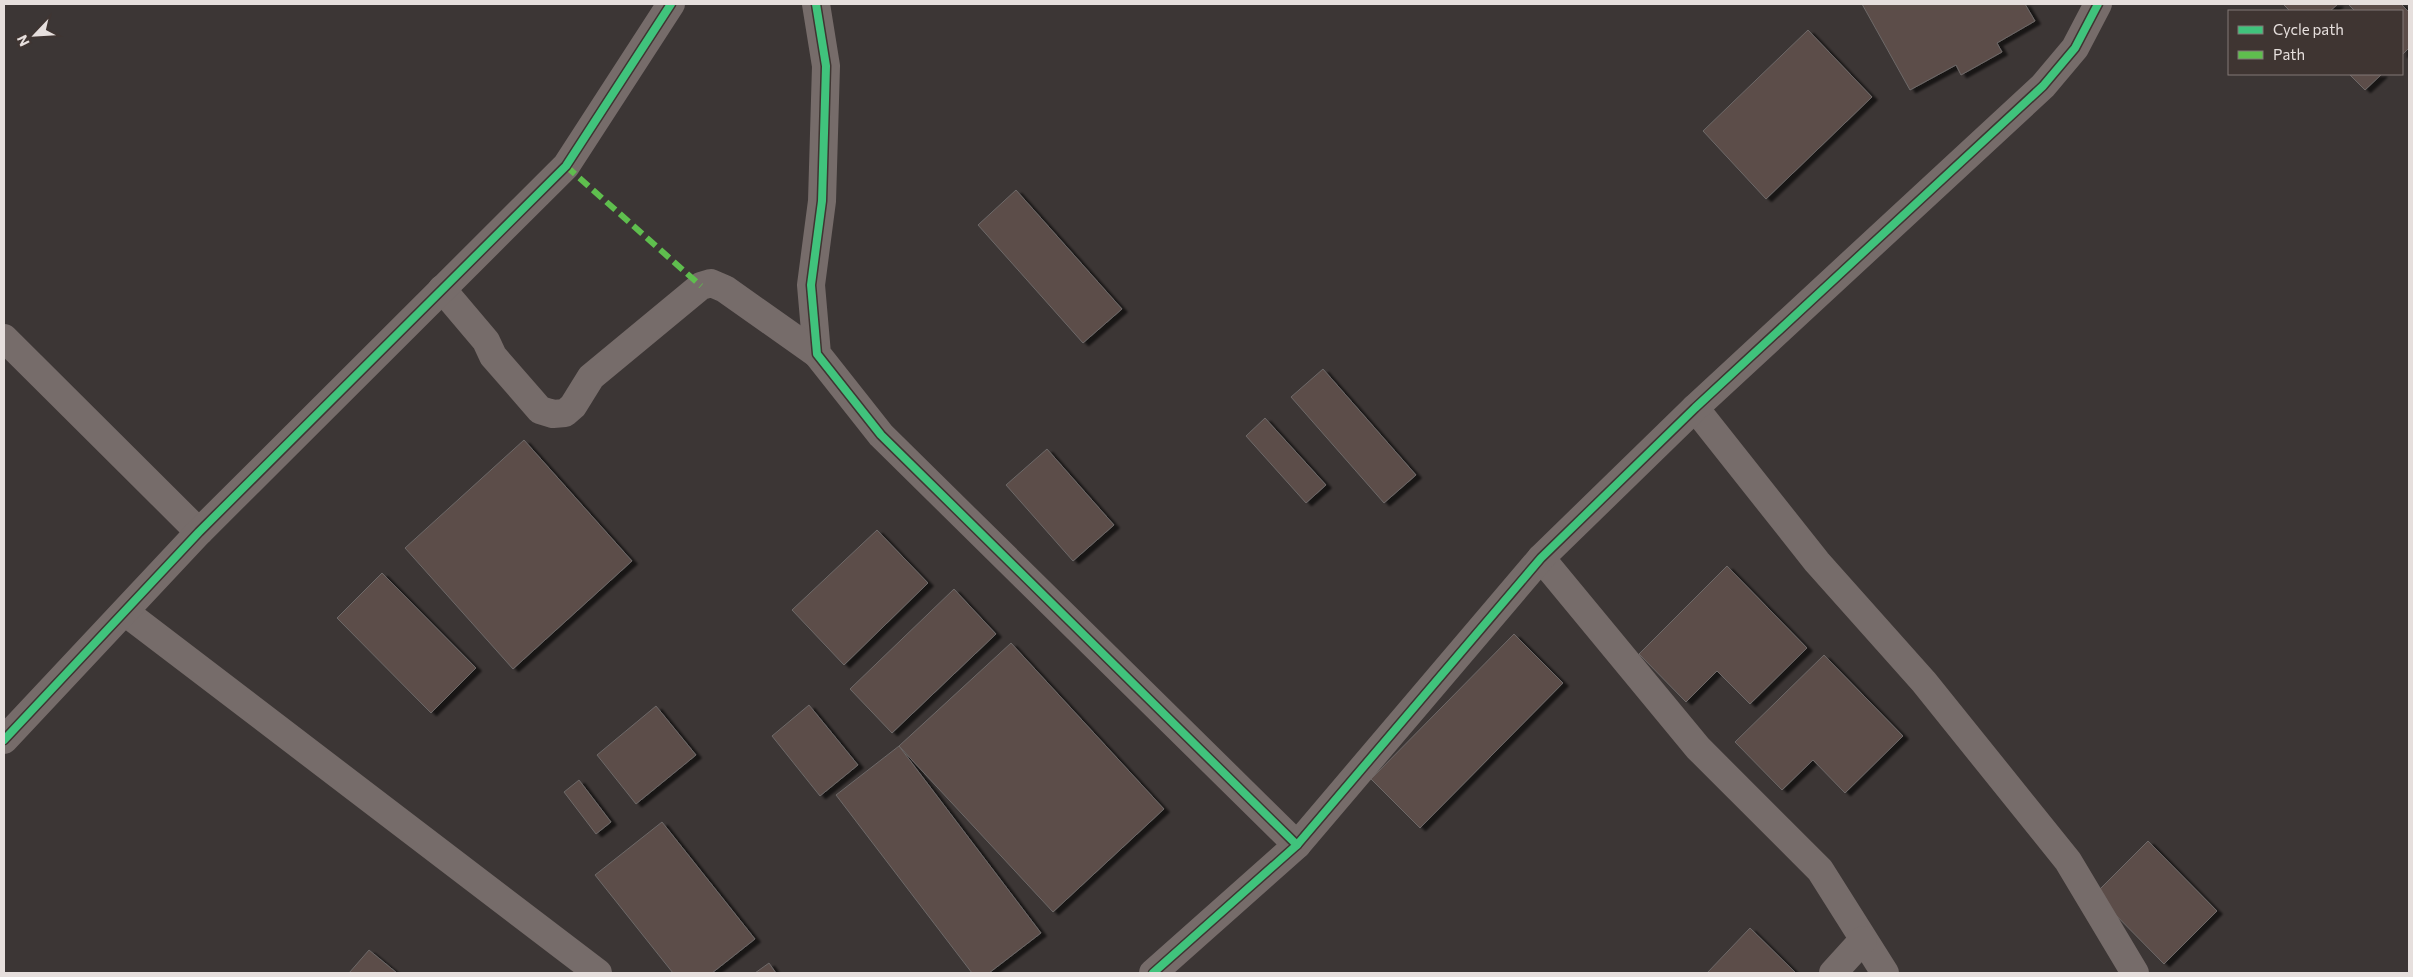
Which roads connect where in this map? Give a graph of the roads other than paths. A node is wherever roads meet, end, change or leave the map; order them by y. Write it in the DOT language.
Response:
graph roads {
  1 [pos="671,4"];
  2 [pos="816,4"];
  3 [pos="2092,8"];
  4 [pos="442,290"];
  5 [pos="4,338"];
  6 [pos="817,354"];
  7 [pos="1695,408"];
  8 [pos="199,532"];
  9 [pos="1541,558"];
  10 [pos="124,612"];
  11 [pos="4,740"];
  12 [pos="1297,845"];
  13 [pos="1863,940"];
  14 [pos="598,973"];
  15 [pos="1153,973"];
  16 [pos="1833,973"];
  17 [pos="1885,973"];
  18 [pos="2135,973"];
  1 -- 4 [label="street"];
  2 -- 6 [label="street"];
  3 -- 7 [label="street"];
  4 -- 6 [label="street"];
  4 -- 8 [label="street"];
  5 -- 8 [label="street"];
  6 -- 12 [label="street"];
  7 -- 9 [label="street"];
  7 -- 18 [label="street"];
  8 -- 10 [label="street"];
  9 -- 12 [label="street"];
  9 -- 13 [label="street"];
  10 -- 11 [label="street"];
  10 -- 14 [label="street"];
  12 -- 15 [label="street"];
  13 -- 16 [label="street"];
  13 -- 17 [label="street"];
}
